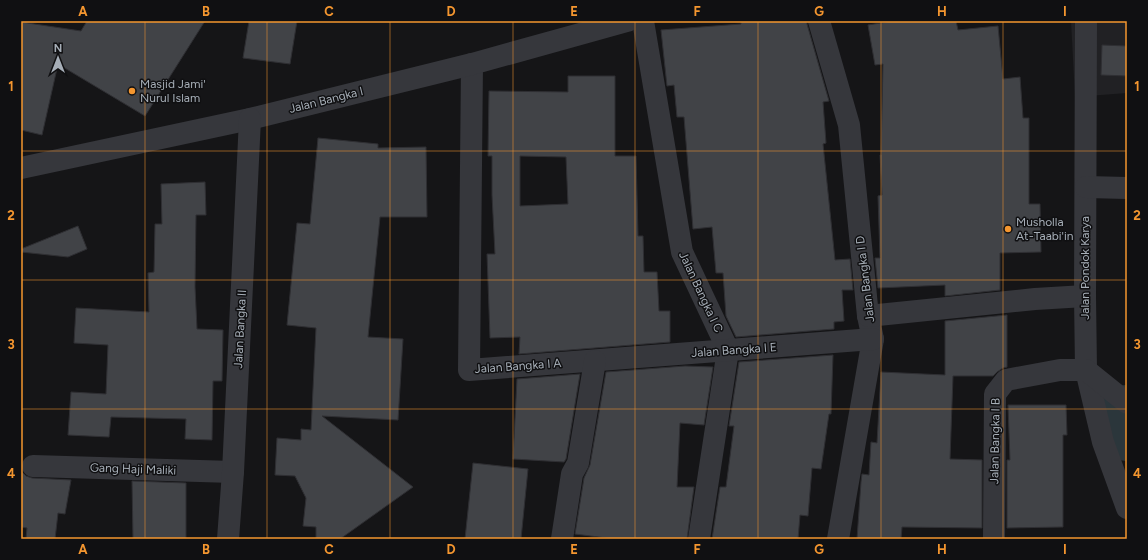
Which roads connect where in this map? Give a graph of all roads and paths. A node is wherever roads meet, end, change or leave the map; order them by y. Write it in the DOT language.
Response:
graph roads {
  1 [pos="627,21"];
  2 [pos="643,21"];
  3 [pos="819,21"];
  4 [pos="1086,21"];
  5 [pos="472,64"];
  6 [pos="250,119"];
  7 [pos="21,168"];
  8 [pos="1086,188"];
  9 [pos="1127,188"];
  10 [pos="1084,296"];
  11 [pos="868,316"];
  12 [pos="873,339"];
  13 [pos="728,350"];
  14 [pos="595,361"];
  15 [pos="1086,370"];
  16 [pos="1123,399"];
  17 [pos="33,466"];
  18 [pos="233,472"];
  19 [pos="1127,508"];
  20 [pos="228,539"];
  21 [pos="562,539"];
  22 [pos="700,539"];
  23 [pos="838,539"];
  24 [pos="994,539"];
  1 -- 5 [label="street, Jalan Bangka I"];
  2 -- 13 [label="street, Jalan Bangka I C"];
  3 -- 11 [label="street, Jalan Bangka I D"];
  4 -- 8 [label="street, Jalan Pondok Karya"];
  5 -- 6 [label="street, Jalan Bangka I"];
  5 -- 14 [label="street, Jalan Bangka I A"];
  6 -- 7 [label="street, Jalan Bangka I"];
  6 -- 18 [label="street, Jalan Bangka II"];
  8 -- 9 [label="street"];
  8 -- 10 [label="street, Jalan Pondok Karya"];
  10 -- 11 [label="street"];
  10 -- 15 [label="street, Jalan Pondok Karya"];
  11 -- 12 [label="street, Jalan Bangka I D"];
  12 -- 13 [label="street, Jalan Bangka I E"];
  12 -- 23 [label="street, Jalan Bangka I D"];
  13 -- 14 [label="street, Jalan Bangka I E"];
  13 -- 22 [label="street"];
  14 -- 21 [label="street"];
  15 -- 16 [label="street"];
  15 -- 19 [label="street, Jalan Pondok Karya"];
  15 -- 24 [label="street, Jalan Bangka I B"];
  17 -- 18 [label="street, Gang Haji Maliki"];
  18 -- 20 [label="street, Jalan Bangka II"];
}
